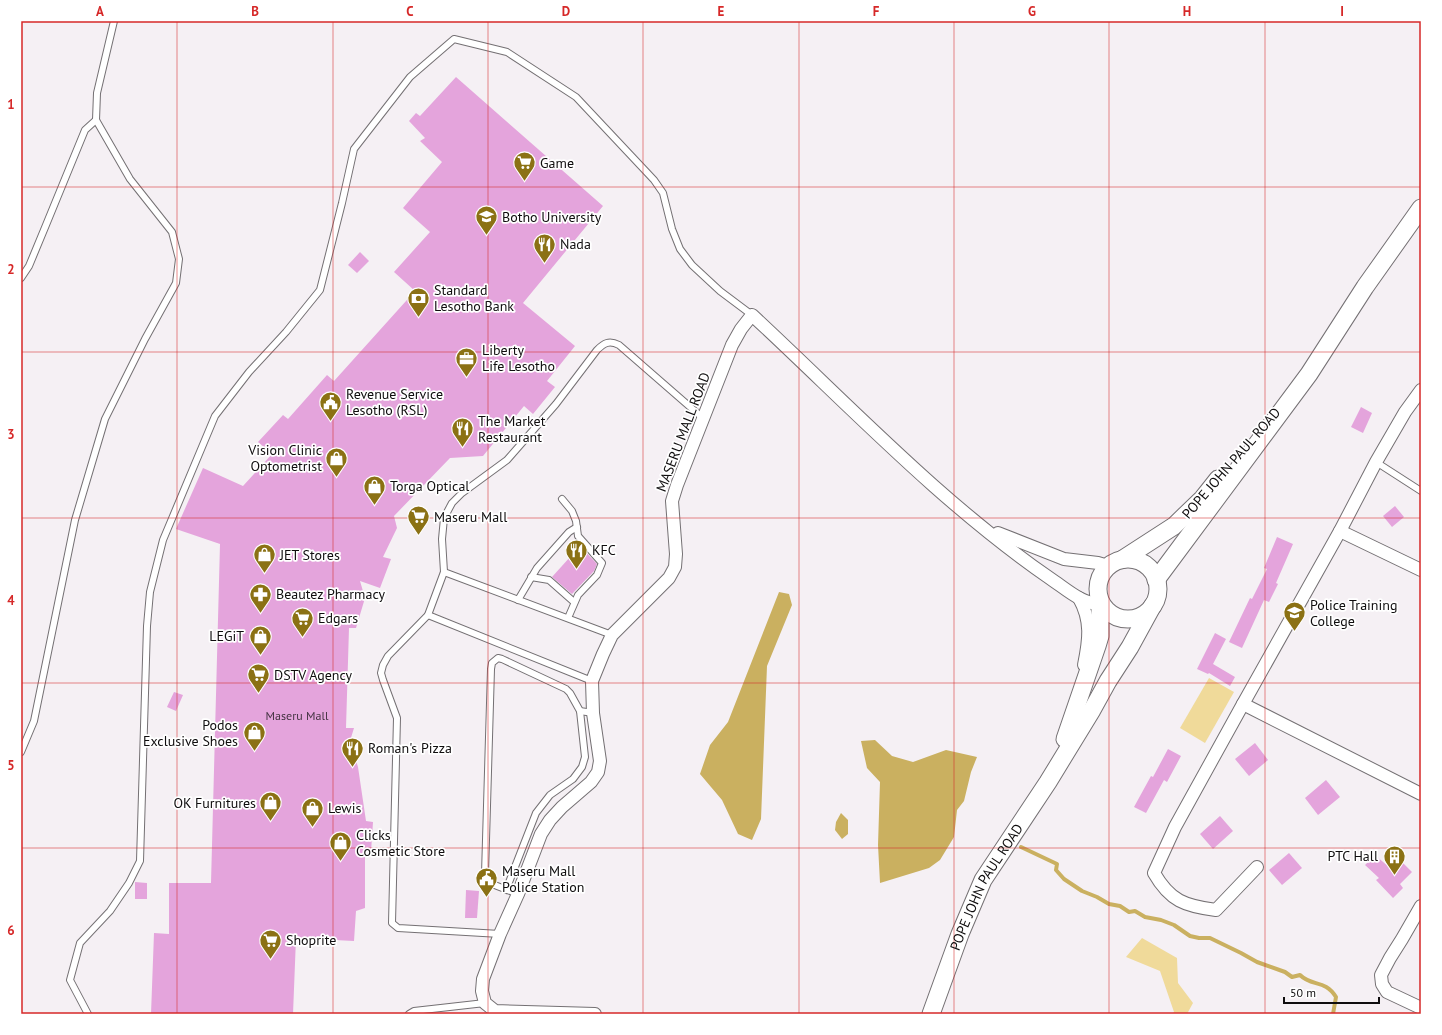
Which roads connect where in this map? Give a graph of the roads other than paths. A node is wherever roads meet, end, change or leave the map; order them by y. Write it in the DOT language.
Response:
graph roads {
  1 [pos="114,21"];
  2 [pos="96,120"];
  3 [pos="1421,208"];
  4 [pos="21,278"];
  5 [pos="752,315"];
  6 [pos="1421,390"];
  7 [pos="1296,391"];
  8 [pos="704,419"];
  9 [pos="1376,462"];
  10 [pos="1421,491"];
  11 [pos="562,499"];
  12 [pos="974,519"];
  13 [pos="577,527"];
  14 [pos="1340,531"];
  15 [pos="1116,563"];
  16 [pos="1421,570"];
  17 [pos="444,572"];
  18 [pos="531,577"];
  19 [pos="1156,580"];
  20 [pos="1079,598"];
  21 [pos="518,600"];
  22 [pos="574,602"];
  23 [pos="1102,605"];
  24 [pos="1153,605"];
  25 [pos="428,615"];
  26 [pos="568,618"];
  27 [pos="612,635"];
  28 [pos="592,682"];
  29 [pos="1084,684"];
  30 [pos="1243,704"];
  31 [pos="580,711"];
  32 [pos="593,713"];
  33 [pos="21,752"];
  34 [pos="1048,782"];
  35 [pos="1421,794"];
  36 [pos="1257,867"];
  37 [pos="506,890"];
  38 [pos="518,894"];
  39 [pos="1421,906"];
  40 [pos="500,934"];
  41 [pos="485,1003"];
  42 [pos="1421,1007"];
  43 [pos="935,1009"];
  44 [pos="88,1014"];
  45 [pos="409,1014"];
  46 [pos="595,1014"];
  1 -- 2 [label="lane"];
  2 -- 4 [label="lane"];
  2 -- 33 [label="lane"];
  3 -- 7 [label="main road, POPE JOHN PAUL ROAD"];
  5 -- 8 [label="street, MASERU MALL ROAD"];
  5 -- 12 [label="street"];
  5 -- 44 [label="lane"];
  6 -- 9 [label="street"];
  7 -- 15 [label="main road, POPE JOHN PAUL ROAD"];
  7 -- 19 [label="main road, POPE JOHN PAUL ROAD"];
  8 -- 17 [label="lane"];
  8 -- 27 [label="street, MASERU MALL ROAD"];
  9 -- 10 [label="lane"];
  9 -- 14 [label="street"];
  11 -- 13 [label="lane"];
  12 -- 15 [label="street"];
  12 -- 20 [label="street"];
  13 -- 18 [label="lane"];
  13 -- 22 [label="lane"];
  14 -- 16 [label="street"];
  14 -- 30 [label="street"];
  15 -- 19 [label="main road"];
  15 -- 23 [label="main road"];
  17 -- 21 [label="lane"];
  17 -- 25 [label="lane"];
  18 -- 21 [label="lane"];
  18 -- 22 [label="lane"];
  19 -- 24 [label="main road"];
  20 -- 23 [label="street"];
  20 -- 29 [label="street"];
  21 -- 26 [label="lane"];
  22 -- 26 [label="lane"];
  23 -- 24 [label="main road"];
  23 -- 29 [label="main road, POPE JOHN PAUL ROAD"];
  24 -- 34 [label="main road, POPE JOHN PAUL ROAD"];
  25 -- 28 [label="lane"];
  25 -- 40 [label="lane"];
  26 -- 27 [label="lane"];
  27 -- 28 [label="street, MASERU MALL ROAD"];
  28 -- 32 [label="street, MASERU MALL ROAD"];
  29 -- 34 [label="main road, POPE JOHN PAUL ROAD"];
  30 -- 35 [label="street"];
  30 -- 36 [label="street"];
  31 -- 32 [label="lane"];
  31 -- 37 [label="lane"];
  31 -- 37 [label="lane"];
  32 -- 38 [label="street, MASERU MALL ROAD"];
  34 -- 43 [label="main road, POPE JOHN PAUL ROAD"];
  37 -- 38 [label="lane"];
  38 -- 40 [label="street, MASERU MALL ROAD"];
  39 -- 42 [label="street"];
  40 -- 41 [label="street, MASERU MALL ROAD"];
  41 -- 45 [label="lane"];
  41 -- 46 [label="street"];
}
